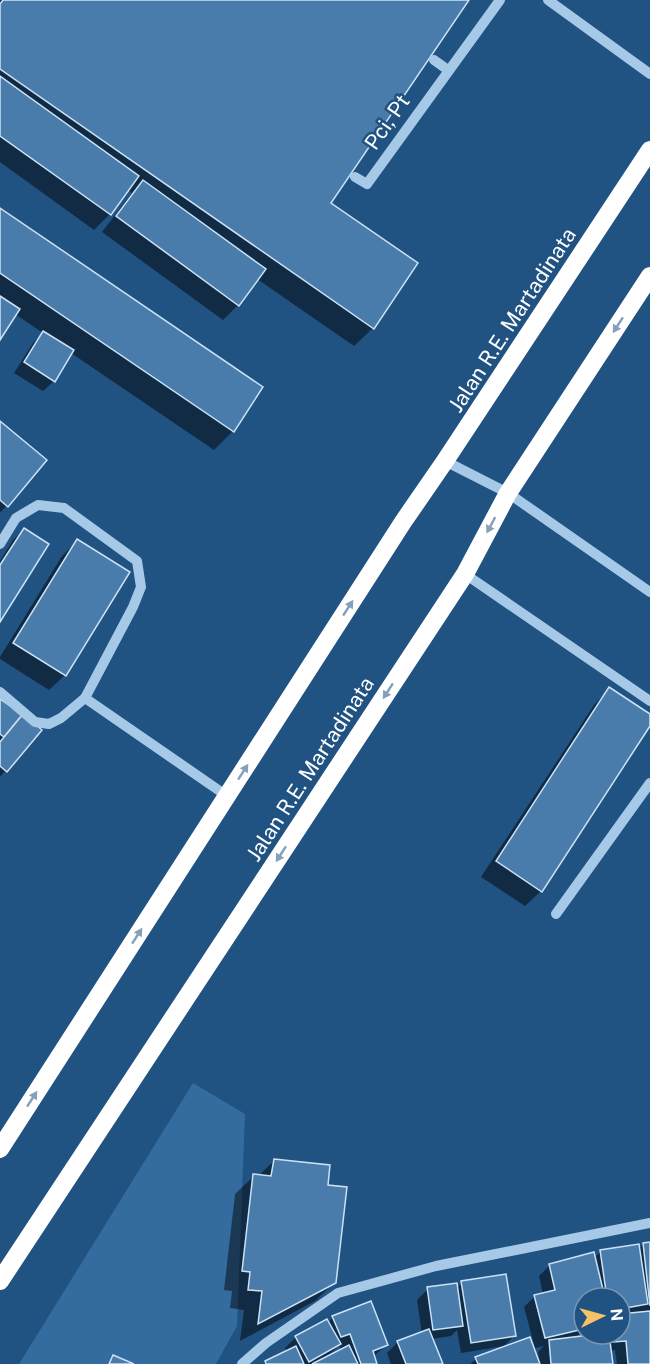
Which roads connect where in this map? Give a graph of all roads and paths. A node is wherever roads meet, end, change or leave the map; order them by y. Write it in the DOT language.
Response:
graph roads {
  1 [pos="500,0"];
  2 [pos="548,0"];
  3 [pos="434,60"];
  4 [pos="448,70"];
  5 [pos="650,74"];
  6 [pos="650,150"];
  7 [pos="356,177"];
  8 [pos="650,276"];
  9 [pos="445,461"];
  10 [pos="508,493"];
  11 [pos="0,544"];
  12 [pos="465,574"];
  13 [pos="650,592"];
  14 [pos="0,692"];
  15 [pos="84,698"];
  16 [pos="650,701"];
  17 [pos="650,783"];
  18 [pos="227,796"];
  19 [pos="556,914"];
  20 [pos="0,1149"];
  21 [pos="650,1223"];
  22 [pos="0,1281"];
  23 [pos="242,1364"];
  1 -- 4 [label="street, Pci, Pt"];
  2 -- 5 [label="street"];
  3 -- 4 [label="street"];
  4 -- 7 [label="street, Pci, Pt"];
  6 -- 9 [label="highway, Jalan R.E. Martadinata"];
  8 -- 10 [label="highway, Jalan R.E. Martadinata, one-way"];
  9 -- 10 [label="street"];
  18 -- 9 [label="highway, Jalan R.E. Martadinata, one-way"];
  10 -- 12 [label="highway, Jalan R.E. Martadinata, one-way"];
  10 -- 13 [label="street"];
  11 -- 15 [label="street"];
  12 -- 16 [label="street"];
  12 -- 22 [label="highway, Jalan R.E. Martadinata, one-way"];
  14 -- 15 [label="street"];
  15 -- 18 [label="street"];
  17 -- 19 [label="street"];
  20 -- 18 [label="highway, Jalan R.E. Martadinata, one-way"];
  21 -- 23 [label="street"];
}
